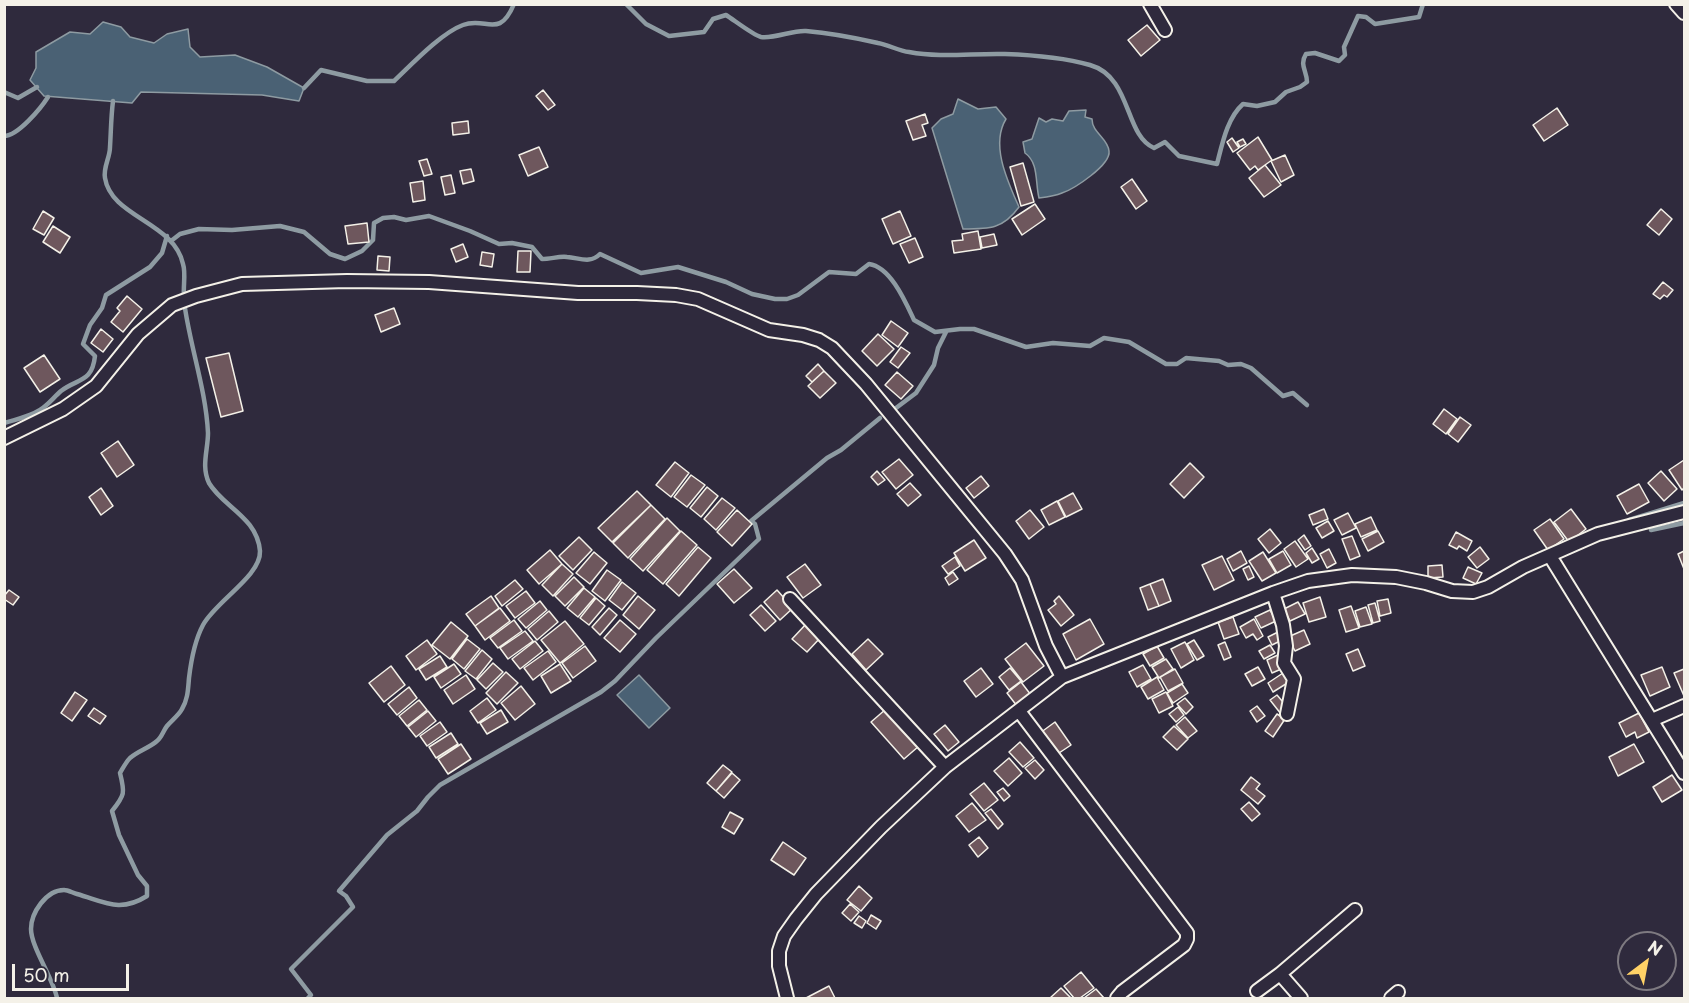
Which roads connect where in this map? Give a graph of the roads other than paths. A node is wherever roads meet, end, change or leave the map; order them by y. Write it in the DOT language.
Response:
graph roads {
  1 [pos="1150,4"];
  2 [pos="1676,4"];
  3 [pos="1684,13"];
  4 [pos="1165,30"];
  5 [pos="4,438"];
  6 [pos="1684,512"];
  7 [pos="1550,556"];
  8 [pos="1273,593"];
  9 [pos="790,599"];
  10 [pos="1062,677"];
  11 [pos="1684,706"];
  12 [pos="1019,711"];
  13 [pos="1287,714"];
  14 [pos="1652,720"];
  15 [pos="945,766"];
  16 [pos="1684,773"];
  17 [pos="1355,910"];
  18 [pos="1280,974"];
  19 [pos="1257,992"];
  20 [pos="787,999"];
  21 [pos="1117,999"];
  22 [pos="1301,999"];
  1 -- 4 [label="street"];
  2 -- 3 [label="street"];
  5 -- 10 [label="street"];
  6 -- 7 [label="street"];
  7 -- 8 [label="street"];
  7 -- 14 [label="street"];
  8 -- 10 [label="street"];
  8 -- 13 [label="street"];
  9 -- 15 [label="street"];
  10 -- 12 [label="street"];
  11 -- 14 [label="street"];
  12 -- 15 [label="street"];
  12 -- 21 [label="street"];
  14 -- 16 [label="street"];
  15 -- 20 [label="street"];
  17 -- 18 [label="street"];
  18 -- 19 [label="street"];
  18 -- 22 [label="street"];
}
